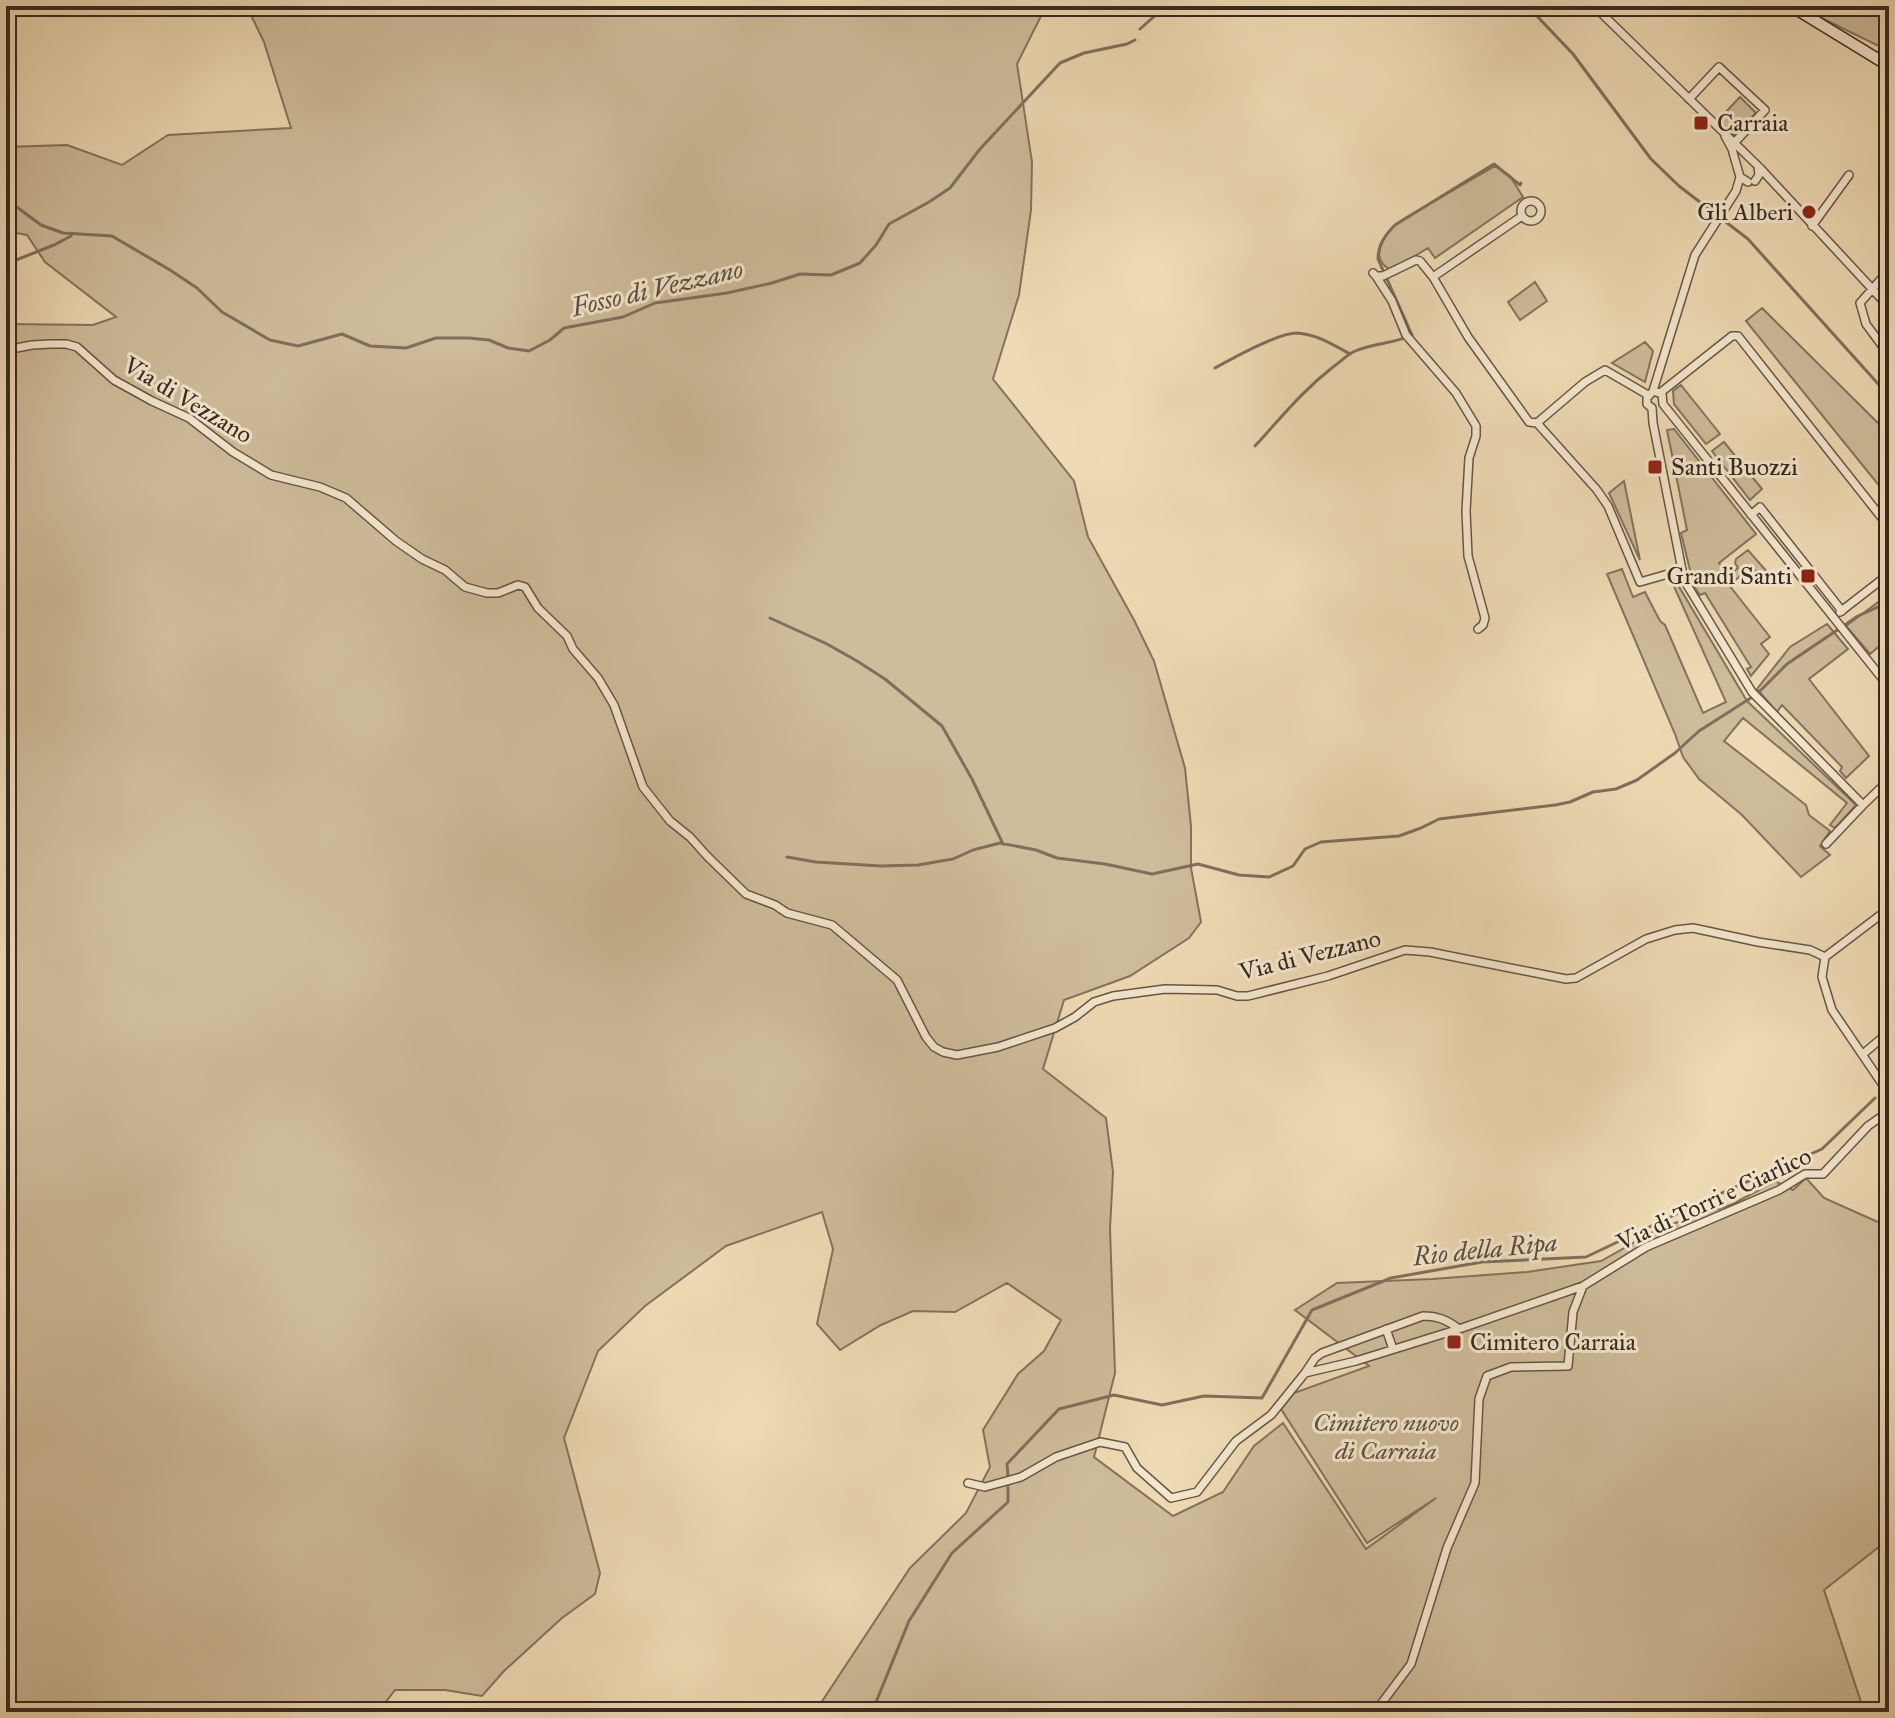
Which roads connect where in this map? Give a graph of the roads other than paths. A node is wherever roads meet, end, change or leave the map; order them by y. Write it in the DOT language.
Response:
graph roads {
  1 [pos="1594,6"];
  2 [pos="1791,6"];
  3 [pos="1889,66"];
  4 [pos="1689,99"];
  5 [pos="1720,128"];
  6 [pos="1735,142"];
  7 [pos="1757,164"];
  8 [pos="1849,175"];
  9 [pos="1739,176"];
  10 [pos="1751,181"];
  11 [pos="1776,185"];
  12 [pos="1735,192"];
  13 [pos="1522,216"];
  14 [pos="1812,226"];
  15 [pos="1889,270"];
  16 [pos="1433,277"];
  17 [pos="1872,288"];
  18 [pos="1889,307"];
  19 [pos="6,350"];
  20 [pos="1889,355"];
  21 [pos="1654,393"];
  22 [pos="1663,404"];
  23 [pos="1652,408"];
  24 [pos="1537,423"];
  25 [pos="1751,515"];
  26 [pos="1889,527"];
  27 [pos="1682,570"];
  28 [pos="1889,574"];
  29 [pos="1842,611"];
  30 [pos="1836,621"];
  31 [pos="1478,629"];
  32 [pos="1889,687"];
  33 [pos="1889,780"];
  34 [pos="1863,805"];
  35 [pos="1826,844"];
  36 [pos="1889,911"];
  37 [pos="1825,957"];
  38 [pos="1889,1032"];
  39 [pos="1863,1054"];
  40 [pos="1889,1094"];
  41 [pos="1889,1109"];
  42 [pos="1583,1286"];
  43 [pos="1386,1329"];
  44 [pos="1459,1329"];
  45 [pos="1393,1349"];
  46 [pos="1305,1373"];
  47 [pos="968,1483"];
  48 [pos="1375,1712"];
  1 -- 4 [label="street"];
  2 -- 3 [label="main road"];
  4 -- 5 [label="street"];
  4 -- 6 [label="street"];
  5 -- 6 [label="street"];
  5 -- 9 [label="street"];
  6 -- 7 [label="street"];
  7 -- 9 [label="street"];
  7 -- 10 [label="street"];
  7 -- 11 [label="street"];
  8 -- 14 [label="street"];
  9 -- 10 [label="street"];
  9 -- 12 [label="street"];
  10 -- 11 [label="street"];
  10 -- 12 [label="street"];
  11 -- 14 [label="street"];
  12 -- 21 [label="street"];
  13 -- 16 [label="street"];
  14 -- 17 [label="street"];
  15 -- 17 [label="street"];
  16 -- 24 [label="street"];
  16 -- 31 [label="street"];
  17 -- 18 [label="street"];
  17 -- 20 [label="street"];
  19 -- 37 [label="street, Via di Vezzano"];
  21 -- 22 [label="street"];
  21 -- 23 [label="street"];
  21 -- 24 [label="street"];
  21 -- 26 [label="street"];
  22 -- 23 [label="street"];
  22 -- 25 [label="street"];
  23 -- 27 [label="street"];
  24 -- 27 [label="street"];
  25 -- 29 [label="street"];
  25 -- 30 [label="street"];
  27 -- 34 [label="street"];
  28 -- 29 [label="street"];
  29 -- 30 [label="street"];
  30 -- 32 [label="street"];
  33 -- 34 [label="street"];
  34 -- 35 [label="street"];
  36 -- 37 [label="street"];
  37 -- 39 [label="street"];
  38 -- 39 [label="street"];
  39 -- 40 [label="street"];
  41 -- 42 [label="street, Via di Torri e Ciarlico"];
  42 -- 44 [label="street, Via di Torri e Ciarlico"];
  42 -- 48 [label="street"];
  43 -- 44 [label="street"];
  43 -- 45 [label="street"];
  43 -- 46 [label="street"];
  44 -- 45 [label="street, Via di Torri e Ciarlico"];
  45 -- 46 [label="street, Via di Torri e Ciarlico"];
  46 -- 47 [label="street"];
}
